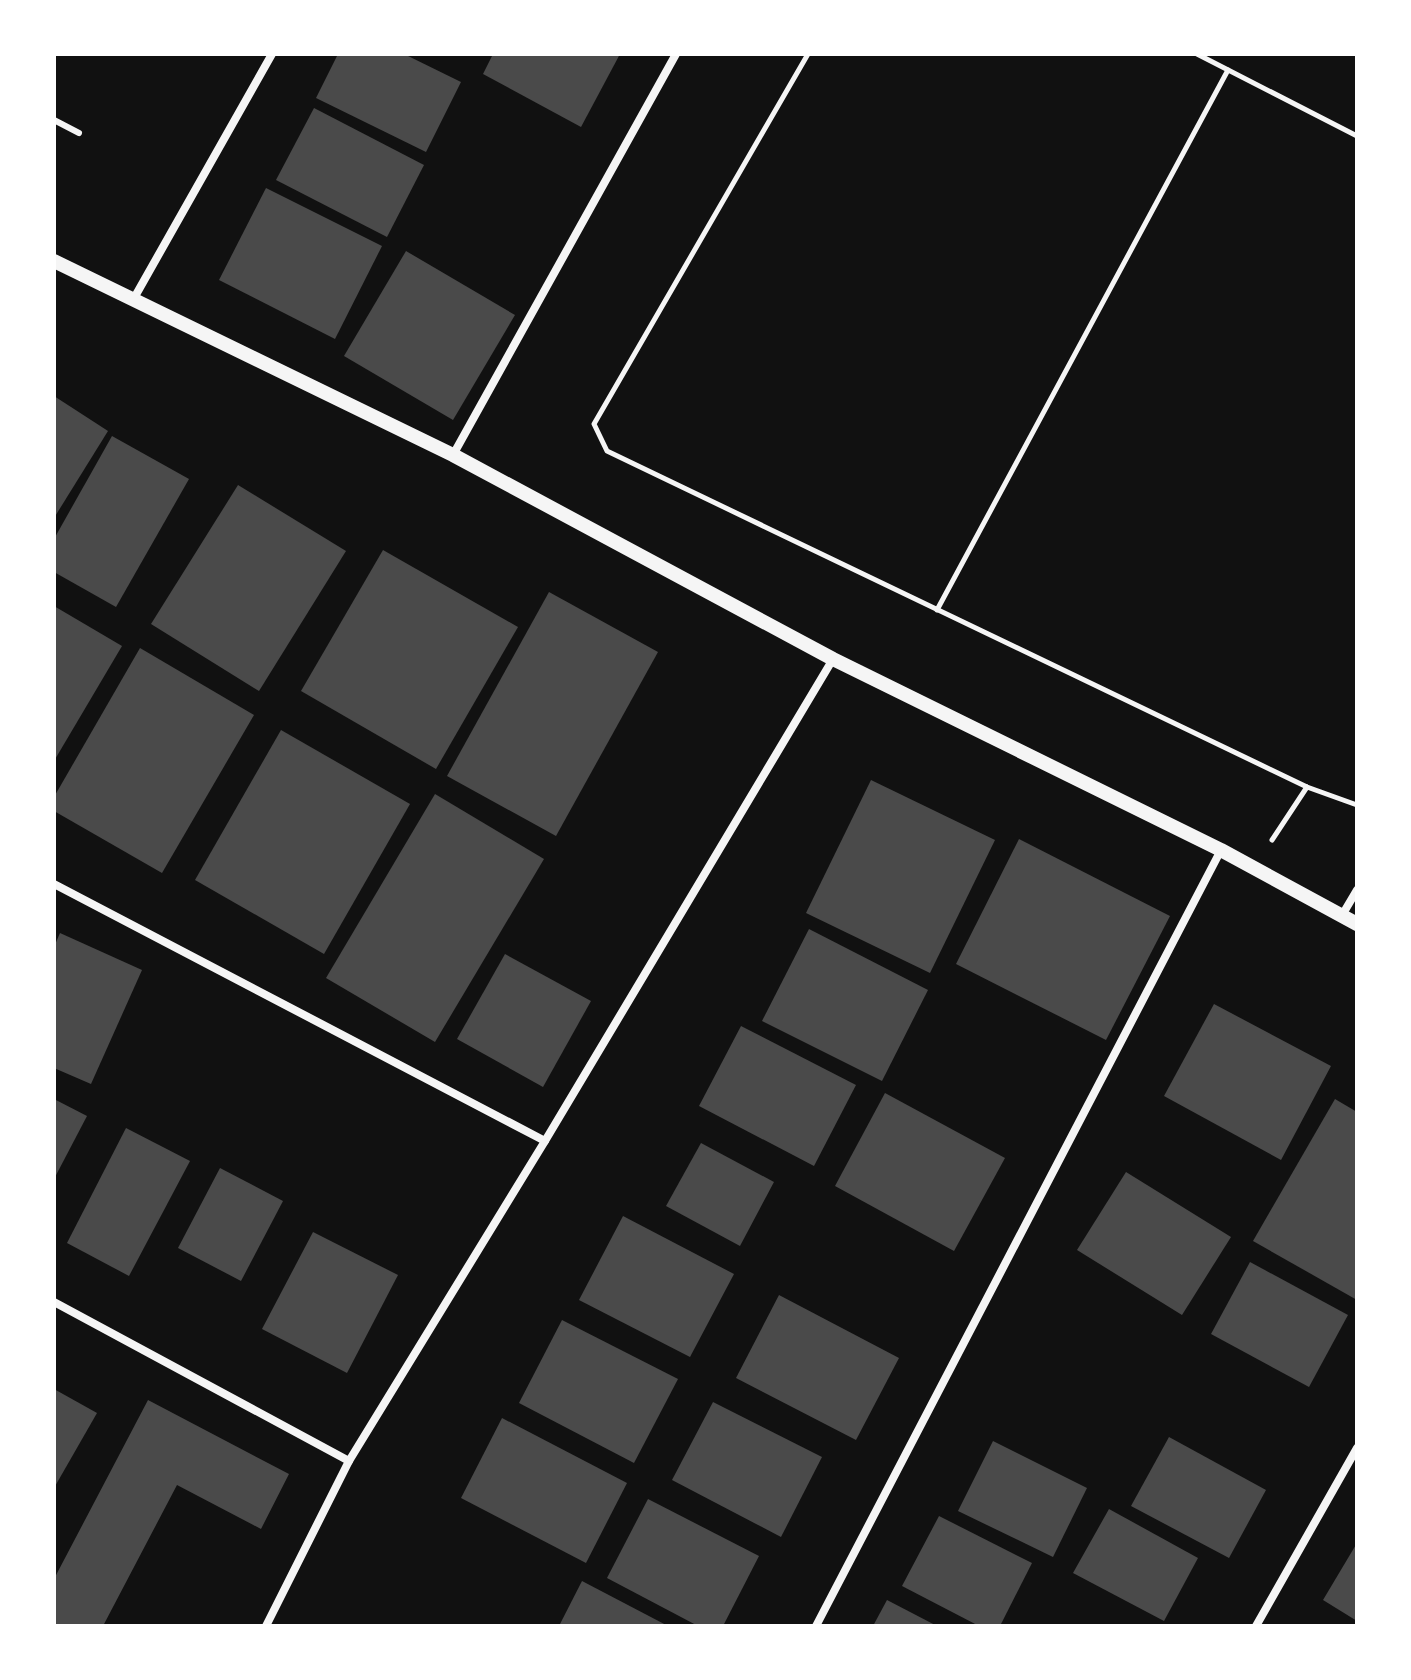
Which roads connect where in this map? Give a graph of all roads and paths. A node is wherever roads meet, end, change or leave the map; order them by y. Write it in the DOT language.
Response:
graph roads {
  1 [pos="272,54"];
  2 [pos="676,54"];
  3 [pos="808,54"];
  4 [pos="1197,54"];
  5 [pos="1228,70"];
  6 [pos="54,120"];
  7 [pos="79,133"];
  8 [pos="1357,136"];
  9 [pos="54,261"];
  10 [pos="133,301"];
  11 [pos="453,455"];
  12 [pos="937,610"];
  13 [pos="833,659"];
  14 [pos="1307,787"];
  15 [pos="1357,805"];
  16 [pos="1221,850"];
  17 [pos="1254,868"];
  18 [pos="54,884"];
  19 [pos="1357,890"];
  20 [pos="1341,917"];
  21 [pos="1357,924"];
  22 [pos="545,1141"];
  23 [pos="54,1302"];
  24 [pos="1357,1448"];
  25 [pos="349,1461"];
  26 [pos="266,1626"];
  27 [pos="816,1626"];
  28 [pos="1256,1626"];
  1 -- 10 [label="street"];
  2 -- 11 [label="street"];
  3 -- 12 [label="path"];
  4 -- 5 [label="path"];
  5 -- 8 [label="path"];
  5 -- 12 [label="path"];
  6 -- 7 [label="lane"];
  9 -- 10 [label="street"];
  10 -- 11 [label="street"];
  11 -- 13 [label="street"];
  12 -- 14 [label="path"];
  13 -- 16 [label="street"];
  13 -- 22 [label="street"];
  14 -- 15 [label="path"];
  14 -- 17 [label="path"];
  16 -- 17 [label="street"];
  16 -- 27 [label="street"];
  17 -- 20 [label="street"];
  18 -- 22 [label="street"];
  19 -- 20 [label="street"];
  20 -- 21 [label="street"];
  22 -- 25 [label="street"];
  23 -- 25 [label="street"];
  24 -- 28 [label="street"];
  25 -- 26 [label="street"];
}
